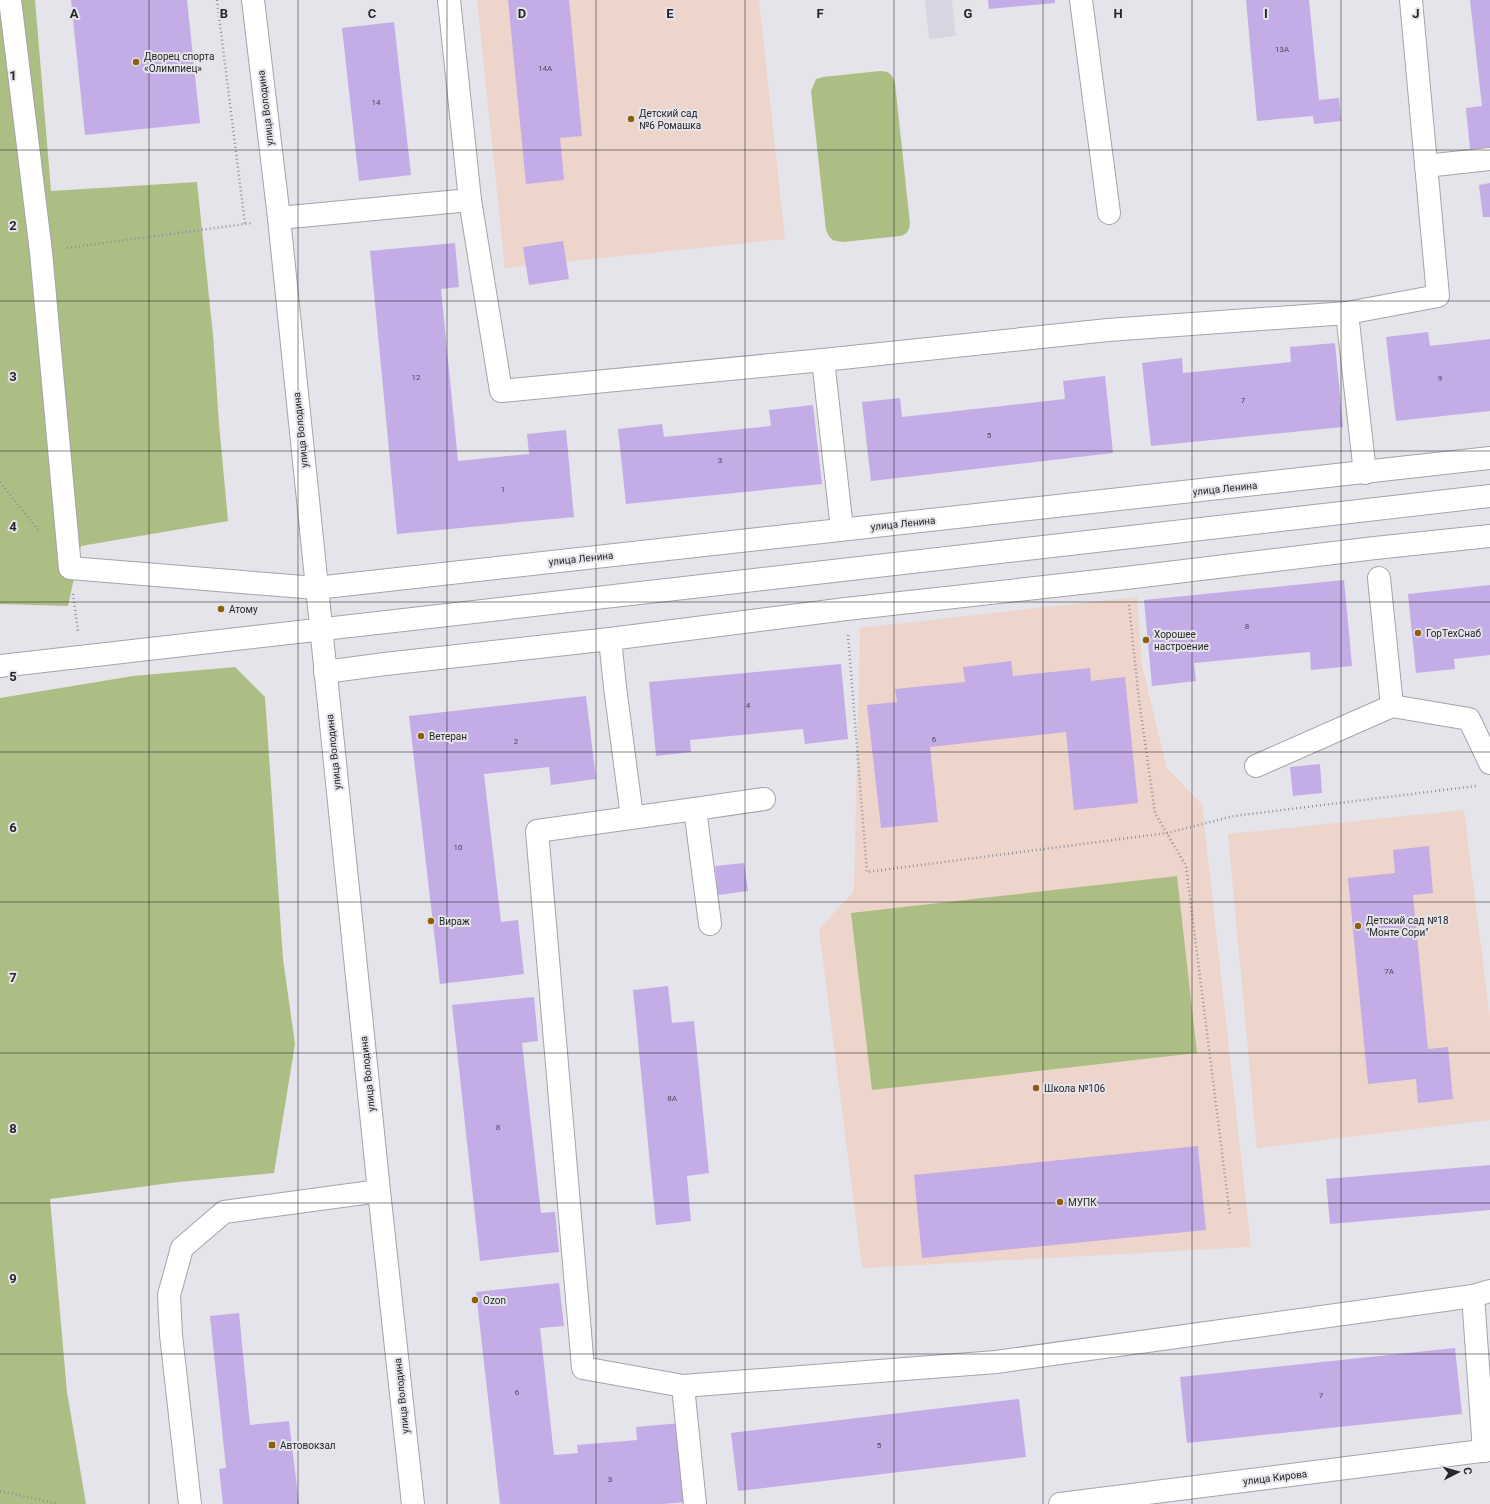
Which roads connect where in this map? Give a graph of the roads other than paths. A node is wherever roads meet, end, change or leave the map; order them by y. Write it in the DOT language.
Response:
graph roads {
  1 [pos="10,0"];
  2 [pos="252,0"];
  3 [pos="449,0"];
  4 [pos="1081,0"];
  5 [pos="1411,0"];
  6 [pos="1490,159"];
  7 [pos="1426,166"];
  8 [pos="470,200"];
  9 [pos="1109,213"];
  10 [pos="278,218"];
  11 [pos="1347,313"];
  12 [pos="823,360"];
  13 [pos="1490,458"];
  14 [pos="1365,473"];
  15 [pos="1490,496"];
  16 [pos="842,529"];
  17 [pos="1490,536"];
  18 [pos="1379,578"];
  19 [pos="316,588"];
  20 [pos="320,630"];
  21 [pos="610,639"];
  22 [pos="0,666"];
  23 [pos="325,672"];
  24 [pos="1392,706"];
  25 [pos="1490,763"];
  26 [pos="1256,766"];
  27 [pos="764,799"];
  28 [pos="695,809"];
  29 [pos="632,817"];
  30 [pos="710,924"];
  31 [pos="379,1191"];
  32 [pos="1482,1294"];
  33 [pos="683,1386"];
  34 [pos="1487,1451"];
  35 [pos="1101,1502"];
  36 [pos="190,1504"];
  37 [pos="413,1504"];
  38 [pos="695,1504"];
  39 [pos="1060,1504"];
  1 -- 19 [label="street, улица Ленина"];
  2 -- 10 [label="street, улица Володина"];
  3 -- 8 [label="street"];
  4 -- 9 [label="street"];
  5 -- 7 [label="street"];
  6 -- 7 [label="street"];
  7 -- 11 [label="street"];
  8 -- 10 [label="street"];
  8 -- 12 [label="street"];
  10 -- 19 [label="street, улица Володина"];
  11 -- 12 [label="street"];
  11 -- 14 [label="street"];
  12 -- 16 [label="street"];
  13 -- 14 [label="street, улица Ленина"];
  14 -- 16 [label="street, улица Ленина"];
  15 -- 20 [label="street"];
  16 -- 19 [label="street, улица Ленина"];
  17 -- 21 [label="street"];
  18 -- 24 [label="street"];
  19 -- 20 [label="street, улица Володина"];
  20 -- 22 [label="street"];
  20 -- 23 [label="street, улица Володина"];
  21 -- 23 [label="street"];
  21 -- 29 [label="street"];
  23 -- 31 [label="street, улица Володина"];
  24 -- 25 [label="street"];
  24 -- 26 [label="street"];
  27 -- 28 [label="street"];
  28 -- 29 [label="street"];
  28 -- 30 [label="street"];
  29 -- 33 [label="street"];
  31 -- 36 [label="street"];
  31 -- 37 [label="street, улица Володина"];
  32 -- 33 [label="street"];
  32 -- 34 [label="street"];
  33 -- 38 [label="street"];
  34 -- 35 [label="street, улица Кирова"];
  35 -- 39 [label="street, улица Кирова"];
}
